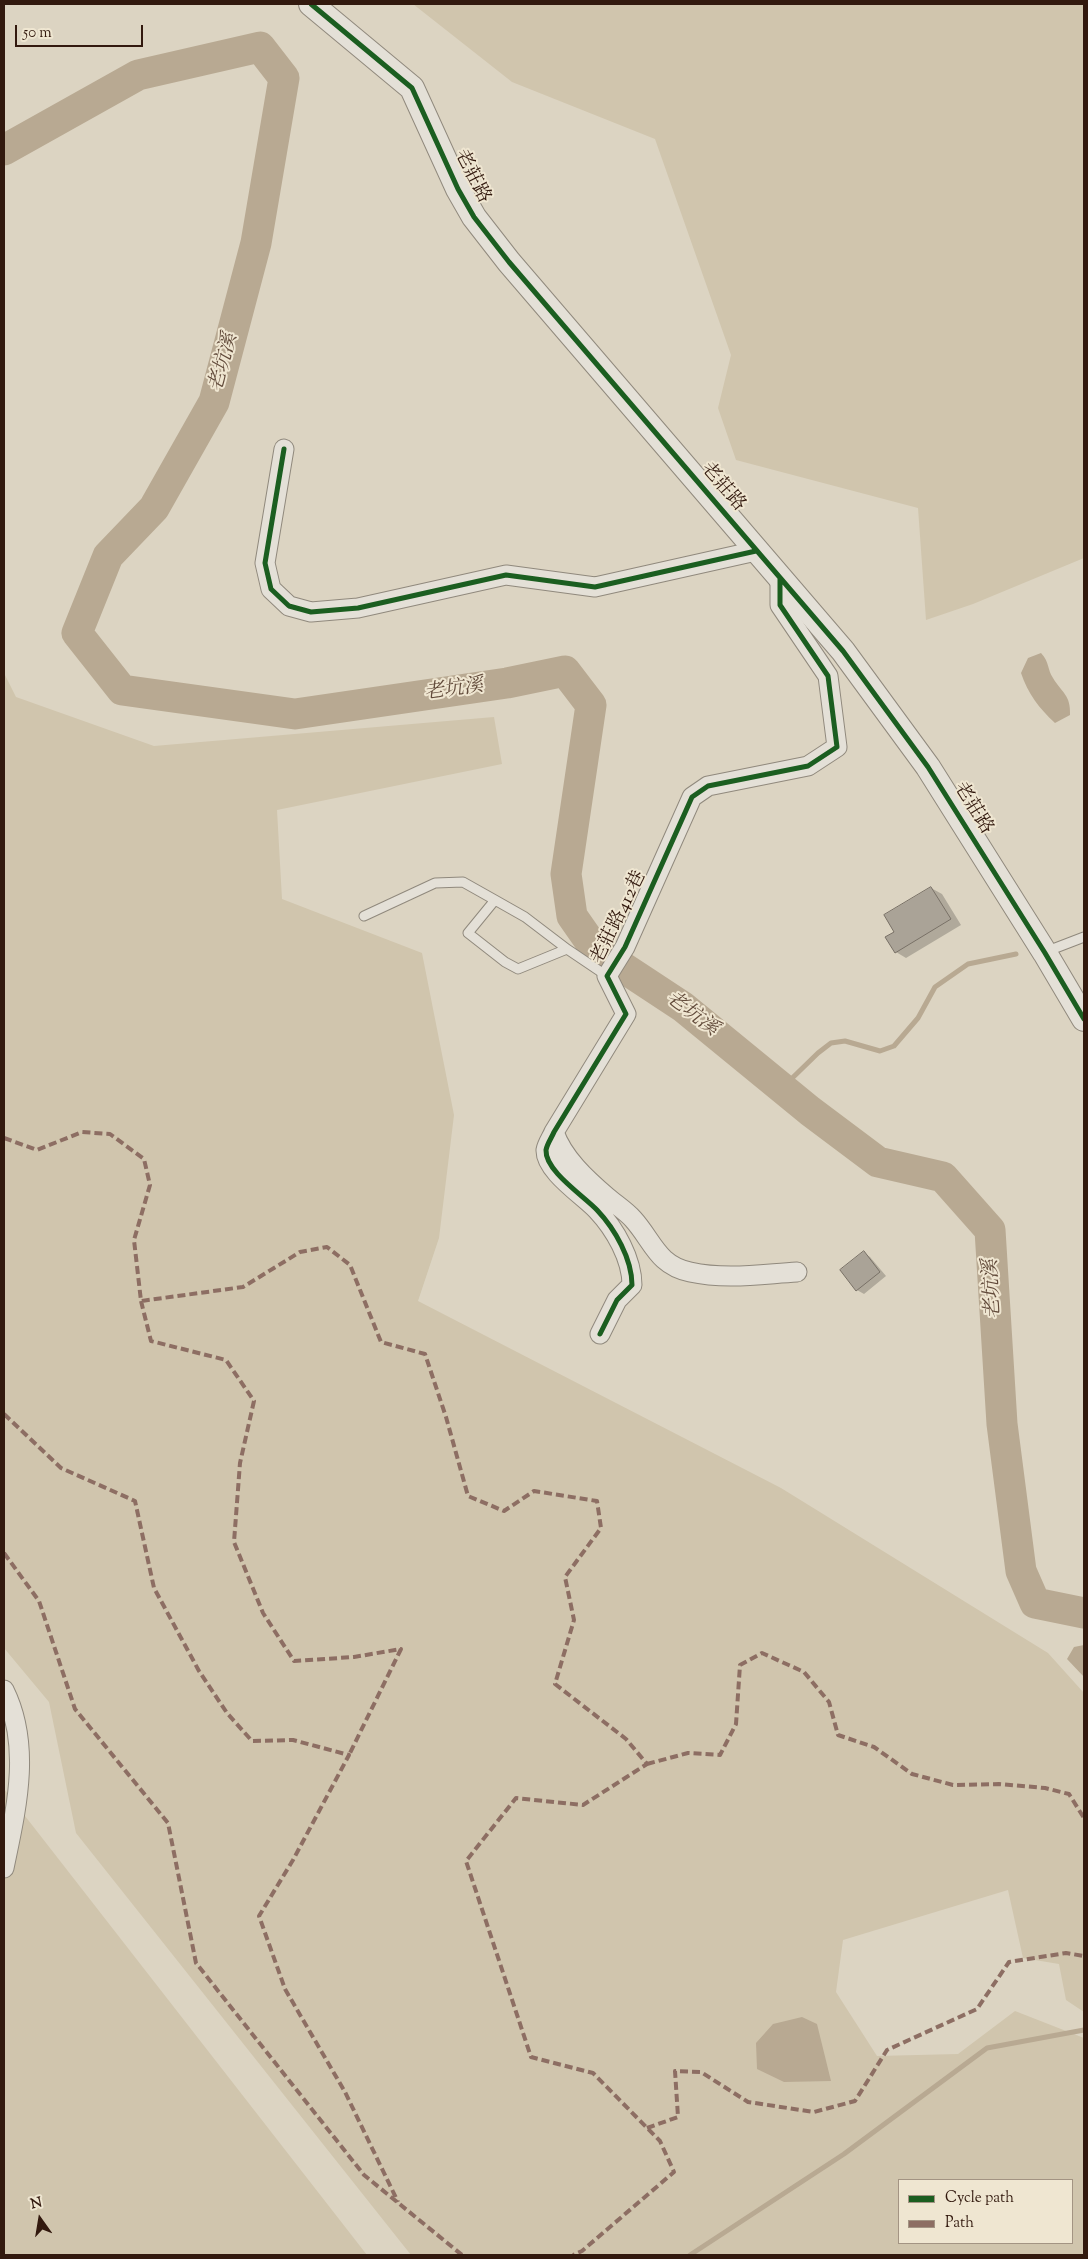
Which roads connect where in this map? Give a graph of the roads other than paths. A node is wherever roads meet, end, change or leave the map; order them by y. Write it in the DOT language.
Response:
graph roads {
  1 [pos="311,4"];
  2 [pos="284,449"];
  3 [pos="756,550"];
  4 [pos="780,578"];
  5 [pos="495,900"];
  6 [pos="364,916"];
  7 [pos="1084,937"];
  8 [pos="567,949"];
  9 [pos="1045,952"];
  10 [pos="607,976"];
  11 [pos="1084,1019"];
  12 [pos="554,1132"];
  13 [pos="797,1272"];
  14 [pos="600,1334"];
  15 [pos="4,1690"];
  16 [pos="4,1868"];
  1 -- 3 [label="street, 老莊路"];
  2 -- 3 [label="street"];
  3 -- 4 [label="street, 老莊路"];
  4 -- 9 [label="street, 老莊路"];
  4 -- 10 [label="street, 老莊路412巷"];
  5 -- 6 [label="lane"];
  5 -- 8 [label="lane"];
  5 -- 8 [label="lane"];
  7 -- 9 [label="lane"];
  8 -- 10 [label="lane"];
  9 -- 11 [label="street, 老莊路"];
  10 -- 12 [label="street, 老莊路412巷"];
  12 -- 13 [label="street"];
  12 -- 14 [label="street, 老莊路412巷"];
  15 -- 16 [label="street"];
}
